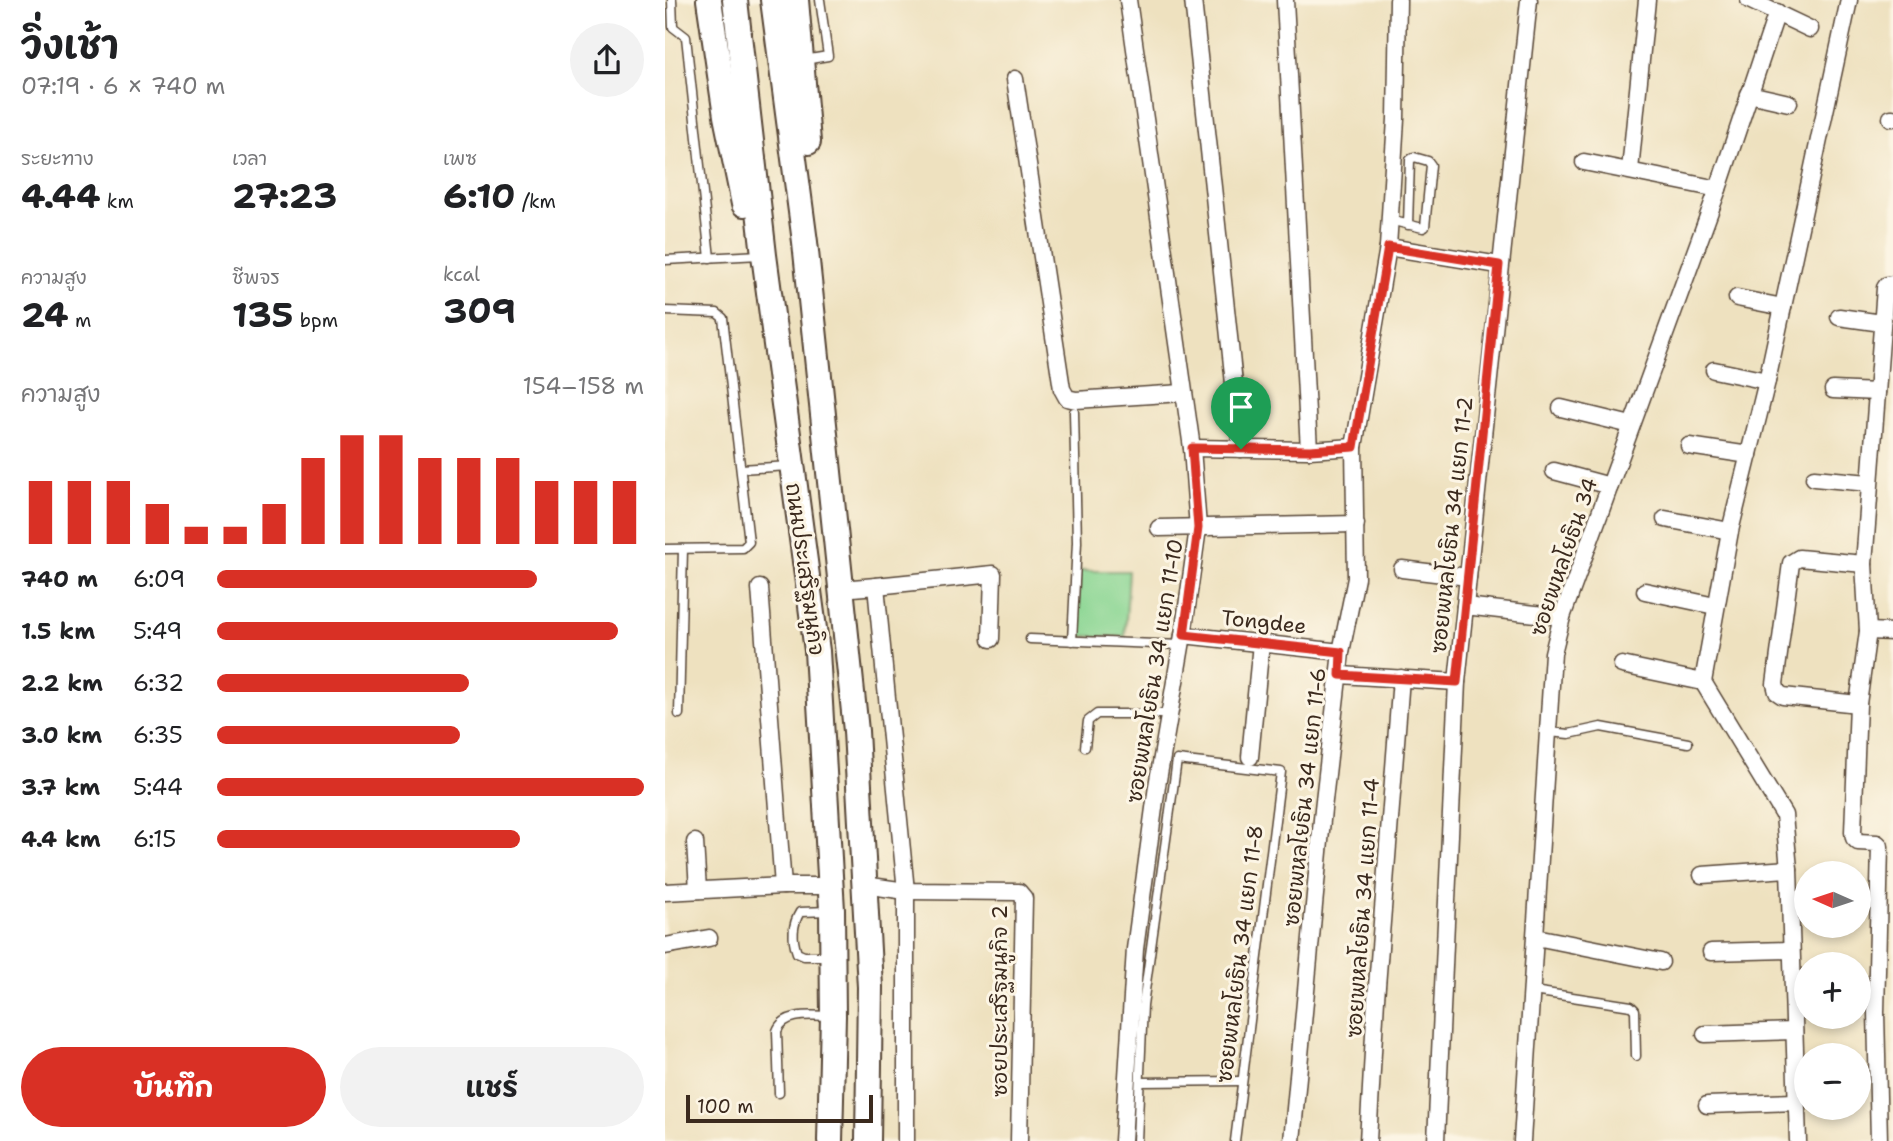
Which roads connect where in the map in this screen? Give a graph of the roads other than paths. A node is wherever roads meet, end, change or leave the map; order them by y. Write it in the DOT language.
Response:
graph roads {
  1 [pos="671,0"];
  2 [pos="709,0"];
  3 [pos="796,0"];
  4 [pos="820,0"];
  5 [pos="1128,0"];
  6 [pos="1193,0"];
  7 [pos="1285,0"];
  8 [pos="1398,0"];
  9 [pos="1529,0"];
  10 [pos="1647,0"];
  11 [pos="1749,0"];
  12 [pos="1849,0"];
  13 [pos="736,10"];
  14 [pos="775,10"];
  15 [pos="1777,12"];
  16 [pos="669,27"];
  17 [pos="1810,29"];
  18 [pos="801,61"];
  19 [pos="1015,79"];
  20 [pos="1749,94"];
  21 [pos="1789,103"];
  22 [pos="1584,162"];
  23 [pos="1630,170"];
  24 [pos="1718,189"];
  25 [pos="1389,220"];
  26 [pos="1408,225"];
  27 [pos="805,243"];
  28 [pos="1388,247"];
  29 [pos="764,252"];
  30 [pos="710,258"];
  31 [pos="665,260"];
  32 [pos="1499,265"];
  33 [pos="1893,284"];
  34 [pos="1737,298"];
  35 [pos="1783,307"];
  36 [pos="665,311"];
  37 [pos="1839,317"];
  38 [pos="1882,323"];
  39 [pos="1714,370"];
  40 [pos="1767,381"];
  41 [pos="1833,390"];
  42 [pos="1877,392"];
  43 [pos="1182,393"];
  44 [pos="1561,408"];
  45 [pos="1074,412"];
  46 [pos="1631,425"];
  47 [pos="1689,446"];
  48 [pos="1354,447"];
  49 [pos="1192,448"];
  50 [pos="1241,449"];
  51 [pos="1310,450"];
  52 [pos="1749,455"];
  53 [pos="792,466"];
  54 [pos="741,469"];
  55 [pos="1554,471"];
  56 [pos="1814,478"];
  57 [pos="1869,483"];
  58 [pos="1610,486"];
  59 [pos="1665,519"];
  60 [pos="1356,524"];
  61 [pos="1159,528"];
  62 [pos="1198,528"];
  63 [pos="1730,531"];
  64 [pos="665,549"];
  65 [pos="683,549"];
  66 [pos="1864,564"];
  67 [pos="1402,569"];
  68 [pos="1468,577"];
  69 [pos="876,586"];
  70 [pos="760,588"];
  71 [pos="841,589"];
  72 [pos="1645,591"];
  73 [pos="1465,606"];
  74 [pos="1715,606"];
  75 [pos="1562,617"];
  76 [pos="1868,631"];
  77 [pos="1893,632"];
  78 [pos="992,639"];
  79 [pos="1030,639"];
  80 [pos="1182,640"];
  81 [pos="1072,641"];
  82 [pos="1261,643"];
  83 [pos="1341,652"];
  84 [pos="1622,665"];
  85 [pos="1340,675"];
  86 [pos="1401,678"];
  87 [pos="1703,681"];
  88 [pos="1457,682"];
  89 [pos="1858,704"];
  90 [pos="680,714"];
  91 [pos="1168,714"];
  92 [pos="1549,732"];
  93 [pos="1688,743"];
  94 [pos="1085,747"];
  95 [pos="1250,757"];
  96 [pos="695,842"];
  97 [pos="1789,869"];
  98 [pos="1702,875"];
  99 [pos="864,885"];
  100 [pos="783,886"];
  101 [pos="831,886"];
  102 [pos="698,890"];
  103 [pos="665,891"];
  104 [pos="906,891"];
  105 [pos="832,910"];
  106 [pos="1536,937"];
  107 [pos="709,938"];
  108 [pos="665,946"];
  109 [pos="1791,950"];
  110 [pos="1711,952"];
  111 [pos="832,956"];
  112 [pos="1661,962"];
  113 [pos="1533,991"];
  114 [pos="833,1016"];
  115 [pos="1794,1031"];
  116 [pos="1705,1034"];
  117 [pos="1794,1043"];
  118 [pos="1636,1056"];
  119 [pos="1242,1081"];
  120 [pos="1140,1082"];
  121 [pos="779,1093"];
  122 [pos="1794,1101"];
  123 [pos="1707,1105"];
  124 [pos="1797,1120"];
  125 [pos="830,1141"];
  126 [pos="867,1141"];
  127 [pos="906,1141"];
  128 [pos="1019,1141"];
  129 [pos="1123,1141"];
  130 [pos="1137,1141"];
  131 [pos="1235,1141"];
  132 [pos="1292,1141"];
  133 [pos="1369,1141"];
  134 [pos="1436,1141"];
  135 [pos="1523,1141"];
  136 [pos="1798,1141"];
  137 [pos="1879,1141"];
  1 -- 16 [label="lane"];
  2 -- 29 [label="main road"];
  3 -- 18 [label="main road"];
  4 -- 18 [label="lane"];
  5 -- 43 [label="street, ซอยพหลโยธิน 34 แยก 11-10"];
  6 -- 50 [label="street"];
  7 -- 51 [label="street"];
  8 -- 25 [label="street, ซอยพหลโยธิน 34 แยก 11-6"];
  9 -- 32 [label="street, ซอยพหลโยธิน 34 แยก 11-2"];
  10 -- 23 [label="street"];
  11 -- 15 [label="street"];
  12 -- 35 [label="street"];
  13 -- 29 [label="main road, ถนนประเสริฐมนูกิจ"];
  14 -- 27 [label="main road, ถนนประเสริฐมนูกิจ"];
  15 -- 17 [label="street"];
  15 -- 20 [label="street, ซอยพหลโยธิน 34"];
  16 -- 30 [label="lane"];
  18 -- 27 [label="main road"];
  19 -- 43 [label="street"];
  20 -- 21 [label="street"];
  20 -- 24 [label="street, ซอยพหลโยธิน 34"];
  22 -- 23 [label="street"];
  23 -- 24 [label="street"];
  24 -- 46 [label="street, ซอยพหลโยธิน 34"];
  25 -- 26 [label="lane"];
  25 -- 28 [label="street, ซอยพหลโยธิน 34 แยก 11-6"];
  26 -- 26 [label="lane"];
  27 -- 71 [label="main road, ถนนประเสริฐมนูกิจ"];
  28 -- 32 [label="street"];
  28 -- 48 [label="street, ซอยพหลโยธิน 34 แยก 11-6"];
  29 -- 30 [label="lane"];
  29 -- 53 [label="main road, ถนนประเสริฐมนูกิจ"];
  30 -- 31 [label="lane"];
  32 -- 68 [label="street, ซอยพหลโยธิน 34 แยก 11-2"];
  33 -- 38 [label="street"];
  34 -- 35 [label="street"];
  35 -- 40 [label="street"];
  36 -- 54 [label="lane"];
  37 -- 38 [label="street"];
  38 -- 42 [label="street"];
  39 -- 40 [label="street"];
  40 -- 52 [label="street"];
  41 -- 42 [label="street"];
  42 -- 57 [label="street"];
  43 -- 49 [label="street, ซอยพหลโยธิน 34 แยก 11-10"];
  44 -- 46 [label="street"];
  45 -- 81 [label="lane"];
  46 -- 58 [label="street, ซอยพหลโยธิน 34"];
  47 -- 52 [label="street"];
  48 -- 51 [label="street"];
  48 -- 60 [label="street, ซอยพหลโยธิน 34 แยก 11-6"];
  49 -- 50 [label="street"];
  49 -- 62 [label="street, ซอยพหลโยธิน 34 แยก 11-10"];
  50 -- 51 [label="street"];
  52 -- 63 [label="street"];
  53 -- 54 [label="lane"];
  53 -- 101 [label="main road, ถนนประเสริฐมนูกิจ"];
  54 -- 65 [label="lane"];
  55 -- 58 [label="street"];
  56 -- 57 [label="street"];
  57 -- 66 [label="street"];
  58 -- 75 [label="street, ซอยพหลโยธิน 34"];
  59 -- 63 [label="street"];
  60 -- 62 [label="street"];
  60 -- 83 [label="street, ซอยพหลโยธิน 34 แยก 11-6"];
  61 -- 62 [label="street"];
  62 -- 80 [label="street, ซอยพหลโยธิน 34 แยก 11-10"];
  63 -- 74 [label="street"];
  64 -- 65 [label="lane"];
  65 -- 90 [label="lane"];
  66 -- 76 [label="street"];
  66 -- 89 [label="street"];
  67 -- 68 [label="street"];
  68 -- 73 [label="street, ซอยพหลโยธิน 34 แยก 11-2"];
  69 -- 71 [label="street"];
  69 -- 78 [label="street"];
  69 -- 104 [label="street"];
  70 -- 100 [label="street"];
  71 -- 99 [label="main road, ถนนประเสริฐมนูกิจ"];
  72 -- 74 [label="street"];
  73 -- 75 [label="street"];
  73 -- 88 [label="street, ซอยพหลโยธิน 34 แยก 11-2"];
  74 -- 87 [label="street"];
  75 -- 92 [label="street, ซอยพหลโยธิน 34"];
  76 -- 77 [label="street"];
  76 -- 89 [label="street"];
  79 -- 81 [label="lane"];
  80 -- 81 [label="lane"];
  80 -- 82 [label="street, Tongdee"];
  80 -- 91 [label="street, ซอยพหลโยธิน 34 แยก 11-10"];
  82 -- 83 [label="street, Tongdee"];
  82 -- 95 [label="street"];
  83 -- 85 [label="street, ซอยพหลโยธิน 34 แยก 11-6"];
  84 -- 87 [label="street"];
  85 -- 86 [label="street"];
  85 -- 132 [label="street, ซอยพหลโยธิน 34 แยก 11-6"];
  86 -- 88 [label="street"];
  86 -- 133 [label="street, ซอยพหลโยธิน 34 แยก 11-4"];
  87 -- 97 [label="street"];
  88 -- 134 [label="street, ซอยพหลโยธิน 34 แยก 11-2"];
  89 -- 137 [label="street"];
  91 -- 94 [label="lane"];
  91 -- 129 [label="street, ซอยพหลโยธิน 34 แยก 11-10"];
  92 -- 93 [label="lane"];
  92 -- 106 [label="street, ซอยพหลโยธิน 34"];
  96 -- 102 [label="street"];
  97 -- 98 [label="street"];
  97 -- 109 [label="street"];
  99 -- 104 [label="street, ซอยประเสริฐมนูกิจ 2"];
  99 -- 126 [label="main road, ถนนประเสริฐมนูกิจ"];
  100 -- 101 [label="street"];
  100 -- 102 [label="street"];
  101 -- 105 [label="main road, ถนนประเสริฐมนูกิจ"];
  102 -- 103 [label="street"];
  104 -- 127 [label="street"];
  104 -- 128 [label="street, ซอยประเสริฐมนูกิจ 2"];
  105 -- 111 [label="main road, ถนนประเสริฐมนูกิจ"];
  105 -- 111 [label="lane"];
  106 -- 112 [label="street"];
  106 -- 113 [label="street, ซอยพหลโยธิน 34"];
  107 -- 108 [label="street"];
  109 -- 110 [label="street"];
  109 -- 115 [label="street"];
  111 -- 114 [label="main road, ถนนประเสริฐมนูกิจ"];
  113 -- 118 [label="lane"];
  113 -- 135 [label="street, ซอยพหลโยธิน 34"];
  114 -- 121 [label="lane"];
  114 -- 125 [label="main road, ถนนประเสริฐมนูกิจ"];
  115 -- 116 [label="street"];
  115 -- 117 [label="street"];
  119 -- 120 [label="lane"];
  119 -- 120 [label="lane, ซอยพหลโยธิน 34 แยก 11-8"];
  119 -- 131 [label="lane, ซอยพหลโยธิน 34 แยก 11-8"];
  120 -- 130 [label="lane"];
  122 -- 123 [label="street"];
  124 -- 136 [label="street"];
}
